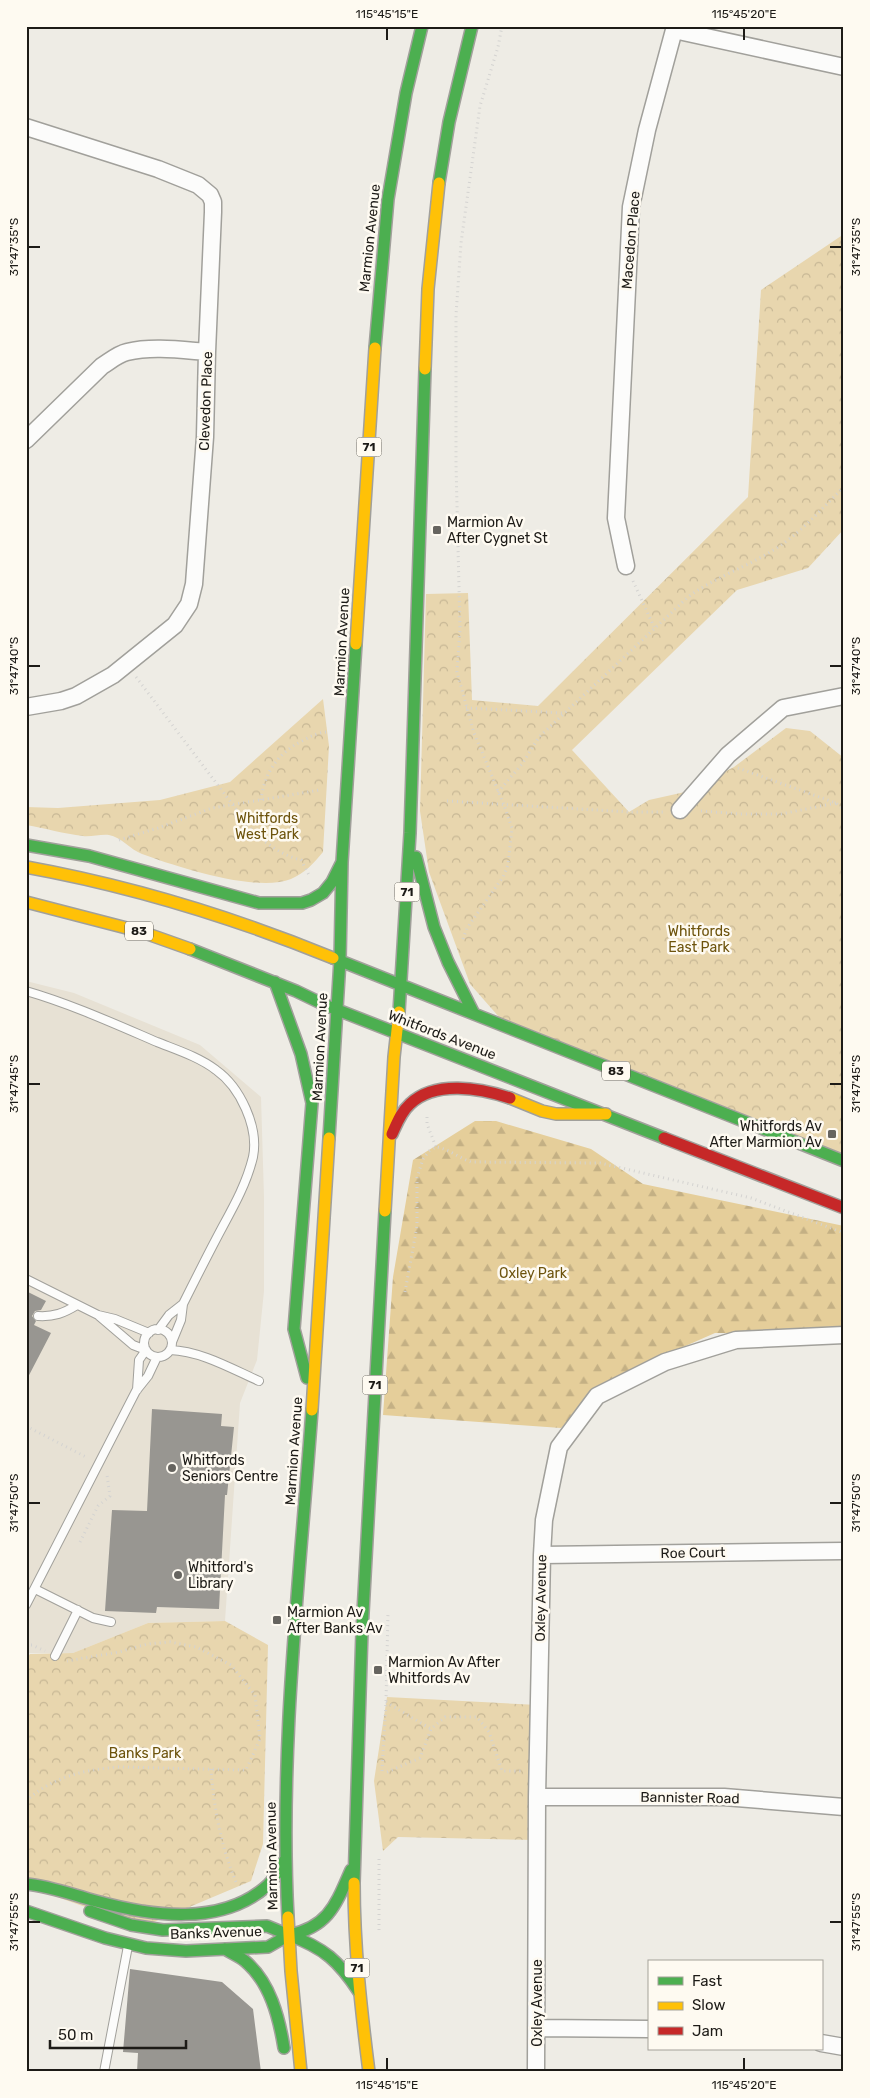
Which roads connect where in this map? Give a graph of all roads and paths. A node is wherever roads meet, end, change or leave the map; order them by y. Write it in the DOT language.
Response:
graph roads {
  1 [pos="422,26"];
  2 [pos="502,26"];
  3 [pos="471,28"];
  4 [pos="844,67"];
  5 [pos="26,127"];
  6 [pos="378,175"];
  7 [pos="388,199"];
  8 [pos="207,352"];
  9 [pos="26,440"];
  10 [pos="844,487"];
  11 [pos="626,566"];
  12 [pos="654,627"];
  13 [pos="126,664"];
  14 [pos="844,696"];
  15 [pos="26,707"];
  16 [pos="466,708"];
  17 [pos="563,714"];
  18 [pos="331,732"];
  19 [pos="728,755"];
  20 [pos="320,790"];
  21 [pos="498,792"];
  22 [pos="261,800"];
  23 [pos="447,801"];
  24 [pos="232,804"];
  25 [pos="504,805"];
  26 [pos="680,810"];
  27 [pos="844,810"];
  28 [pos="410,834"];
  29 [pos="114,841"];
  30 [pos="26,845"];
  31 [pos="342,862"];
  32 [pos="26,867"];
  33 [pos="309,875"];
  34 [pos="26,902"];
  35 [pos="463,945"];
  36 [pos="340,960"];
  37 [pos="275,982"];
  38 [pos="401,986"];
  39 [pos="26,992"];
  40 [pos="337,1010"];
  41 [pos="474,1014"];
  42 [pos="398,1034"];
  43 [pos="606,1114"];
  44 [pos="389,1140"];
  45 [pos="442,1148"];
  46 [pos="844,1161"];
  47 [pos="844,1208"];
  48 [pos="844,1233"];
  49 [pos="26,1279"];
  50 [pos="77,1304"];
  51 [pos="183,1304"];
  52 [pos="98,1315"];
  53 [pos="38,1316"];
  54 [pos="158,1330"];
  55 [pos="149,1334"];
  56 [pos="844,1335"];
  57 [pos="133,1345"];
  58 [pos="171,1346"];
  59 [pos="146,1350"];
  60 [pos="157,1357"];
  61 [pos="139,1360"];
  62 [pos="259,1381"];
  63 [pos="136,1391"];
  64 [pos="313,1399"];
  65 [pos="26,1426"];
  66 [pos="99,1464"];
  67 [pos="80,1542"];
  68 [pos="844,1551"];
  69 [pos="542,1555"];
  70 [pos="34,1589"];
  71 [pos="26,1605"];
  72 [pos="78,1610"];
  73 [pos="111,1622"];
  74 [pos="26,1645"];
  75 [pos="55,1656"];
  76 [pos="431,1729"];
  77 [pos="211,1769"];
  78 [pos="537,1771"];
  79 [pos="387,1772"];
  80 [pos="381,1779"];
  81 [pos="536,1797"];
  82 [pos="26,1801"];
  83 [pos="844,1807"];
  84 [pos="379,1850"];
  85 [pos="285,1860"];
  86 [pos="354,1864"];
  87 [pos="26,1884"];
  88 [pos="237,1884"];
  89 [pos="26,1889"];
  90 [pos="26,1911"];
  91 [pos="289,1935"];
  92 [pos="379,1940"];
  93 [pos="128,1944"];
  94 [pos="225,1949"];
  95 [pos="359,1993"];
  96 [pos="537,2028"];
  97 [pos="648,2029"];
  98 [pos="822,2044"];
  99 [pos="844,2048"];
  100 [pos="287,2063"];
  101 [pos="104,2072"];
  102 [pos="302,2072"];
  103 [pos="369,2072"];
  104 [pos="536,2072"];
  1 -- 7 [label="main road, Marmion Avenue / 71"];
  2 -- 16 [label="path"];
  3 -- 28 [label="main road, 71"];
  4 -- 11 [label="street, Macedon Place"];
  5 -- 8 [label="street, Clevedon Place"];
  6 -- 7 [label="main road"];
  7 -- 31 [label="main road, Marmion Avenue / 71"];
  8 -- 9 [label="street"];
  8 -- 13 [label="street, Clevedon Place"];
  10 -- 12 [label="path"];
  11 -- 12 [label="path"];
  12 -- 17 [label="path"];
  13 -- 15 [label="street, Clevedon Place"];
  13 -- 24 [label="path"];
  14 -- 19 [label="street"];
  16 -- 17 [label="path"];
  16 -- 21 [label="path"];
  17 -- 21 [label="path"];
  18 -- 22 [label="path"];
  19 -- 26 [label="street"];
  19 -- 27 [label="path"];
  20 -- 22 [label="path"];
  21 -- 25 [label="path"];
  22 -- 24 [label="path"];
  23 -- 25 [label="path"];
  24 -- 29 [label="path"];
  24 -- 33 [label="path"];
  25 -- 35 [label="path"];
  28 -- 38 [label="main road, 71"];
  28 -- 41 [label="main road"];
  30 -- 31 [label="main road"];
  31 -- 36 [label="main road, Marmion Avenue / 71"];
  32 -- 36 [label="main road, 83"];
  34 -- 37 [label="main road, Whitfords Avenue / 83"];
  36 -- 38 [label="main road, 83"];
  36 -- 40 [label="main road, Marmion Avenue / 71"];
  37 -- 40 [label="main road, Whitfords Avenue / 83"];
  37 -- 64 [label="main road"];
  38 -- 41 [label="main road, 83"];
  38 -- 42 [label="main road, 71"];
  39 -- 51 [label="lane"];
  40 -- 42 [label="main road, Whitfords Avenue / 83"];
  40 -- 64 [label="main road, Marmion Avenue / 71"];
  41 -- 46 [label="main road, 83"];
  42 -- 43 [label="main road, Whitfords Avenue / 83"];
  42 -- 44 [label="main road, 71"];
  43 -- 44 [label="main road"];
  43 -- 47 [label="main road, Whitfords Avenue / 83"];
  44 -- 86 [label="main road, 71"];
  45 -- 48 [label="path"];
  49 -- 50 [label="lane"];
  50 -- 52 [label="lane"];
  50 -- 53 [label="lane"];
  51 -- 54 [label="lane"];
  51 -- 58 [label="lane"];
  52 -- 55 [label="lane"];
  52 -- 57 [label="lane"];
  54 -- 55 [label="lane"];
  54 -- 58 [label="lane"];
  55 -- 59 [label="lane"];
  56 -- 69 [label="street, Oxley Avenue"];
  57 -- 59 [label="lane"];
  57 -- 61 [label="lane"];
  58 -- 60 [label="lane"];
  58 -- 62 [label="lane"];
  59 -- 60 [label="lane"];
  59 -- 61 [label="lane"];
  60 -- 63 [label="lane"];
  61 -- 63 [label="lane"];
  63 -- 66 [label="lane"];
  64 -- 85 [label="main road, Marmion Avenue / 71"];
  65 -- 66 [label="path"];
  66 -- 67 [label="path"];
  66 -- 70 [label="lane"];
  68 -- 69 [label="street, Roe Court"];
  69 -- 78 [label="street, Oxley Avenue"];
  70 -- 71 [label="lane"];
  70 -- 72 [label="lane"];
  72 -- 73 [label="lane"];
  72 -- 75 [label="lane"];
  74 -- 75 [label="path"];
  75 -- 77 [label="path"];
  76 -- 78 [label="path"];
  76 -- 79 [label="path"];
  76 -- 80 [label="path"];
  77 -- 82 [label="path"];
  77 -- 88 [label="path"];
  78 -- 81 [label="street, Oxley Avenue"];
  81 -- 83 [label="street, Bannister Road"];
  81 -- 96 [label="street, Oxley Avenue"];
  84 -- 92 [label="path"];
  85 -- 87 [label="main road"];
  85 -- 91 [label="main road, Marmion Avenue / 71"];
  86 -- 91 [label="main road"];
  86 -- 95 [label="main road, 71"];
  89 -- 91 [label="main road, Banks Avenue"];
  90 -- 93 [label="main road, Banks Avenue"];
  91 -- 94 [label="main road, Banks Avenue"];
  91 -- 95 [label="main road"];
  91 -- 102 [label="main road, Marmion Avenue / 71"];
  93 -- 94 [label="main road, Banks Avenue"];
  93 -- 101 [label="lane"];
  94 -- 100 [label="main road"];
  95 -- 103 [label="main road, 71"];
  96 -- 97 [label="street"];
  96 -- 104 [label="street, Oxley Avenue"];
  98 -- 99 [label="street"];
}
